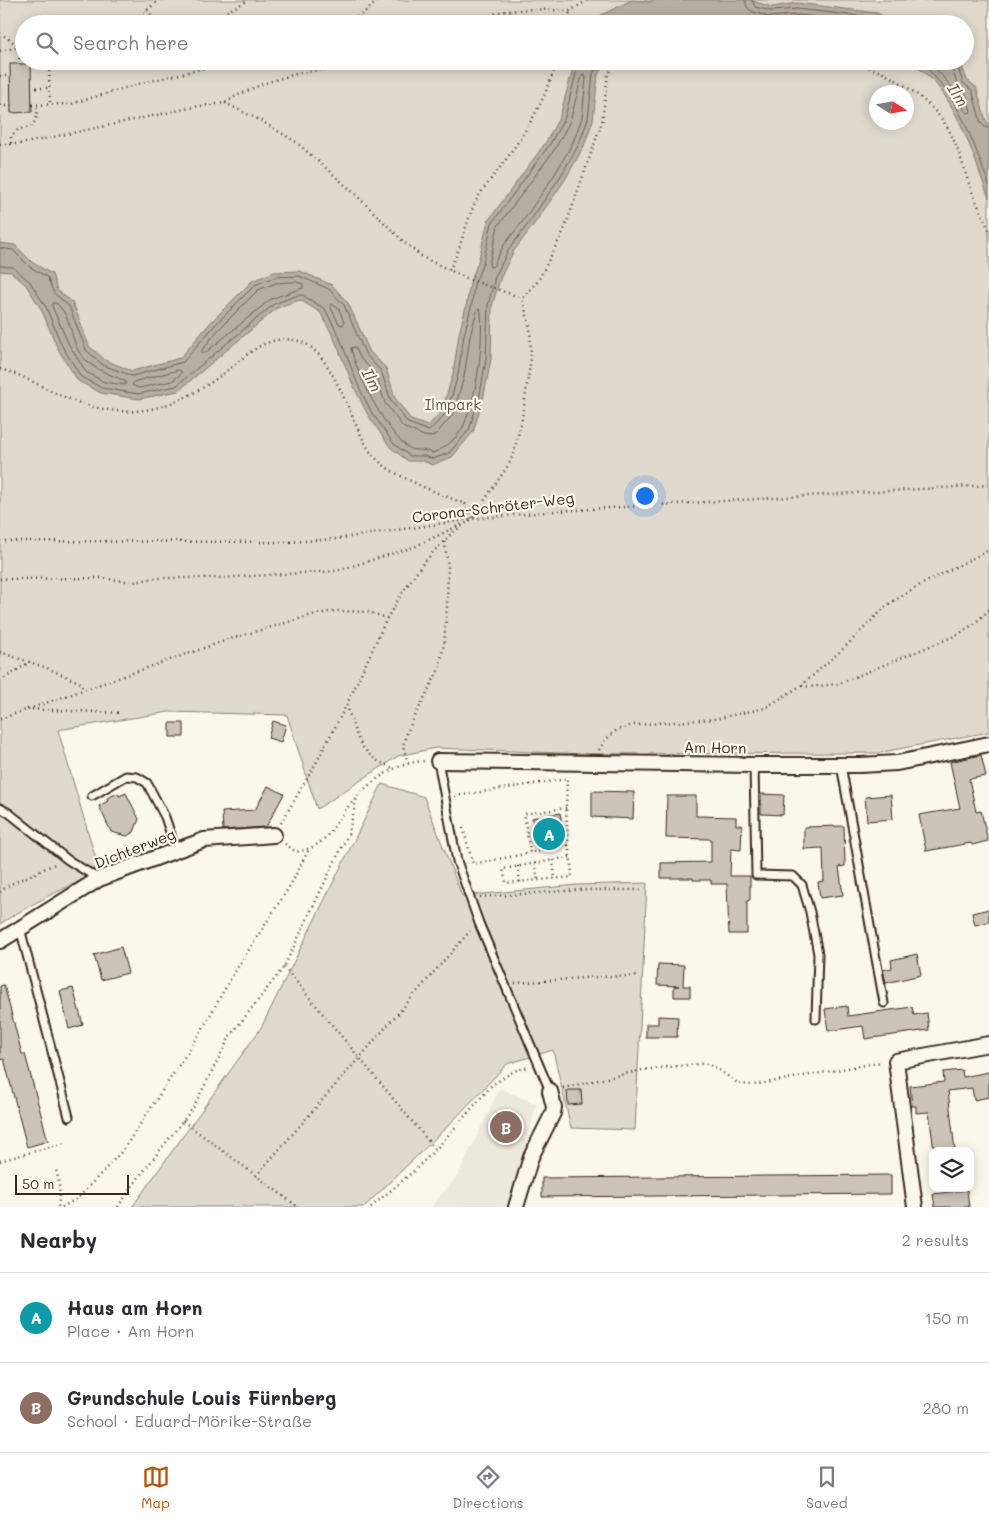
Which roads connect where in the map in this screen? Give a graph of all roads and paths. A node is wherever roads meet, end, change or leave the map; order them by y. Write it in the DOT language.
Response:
graph roads {
  1 [pos="158,0"];
  2 [pos="249,0"];
  3 [pos="378,0"];
  4 [pos="588,0"];
  5 [pos="147,10"];
  6 [pos="570,11"];
  7 [pos="140,15"];
  8 [pos="151,15"];
  9 [pos="220,15"];
  10 [pos="360,15"];
  11 [pos="492,15"];
  12 [pos="569,15"];
  13 [pos="0,33"];
  14 [pos="15,43"];
  15 [pos="15,47"];
  16 [pos="0,51"];
  17 [pos="49,70"];
  18 [pos="195,70"];
  19 [pos="322,70"];
  20 [pos="554,70"];
  21 [pos="611,70"];
  22 [pos="874,70"];
  23 [pos="0,76"];
  24 [pos="10,76"];
  25 [pos="31,88"];
  26 [pos="50,88"];
  27 [pos="225,103"];
  28 [pos="38,105"];
  29 [pos="50,105"];
  30 [pos="0,106"];
  31 [pos="11,106"];
  32 [pos="32,106"];
  33 [pos="11,143"];
  34 [pos="0,144"];
  35 [pos="989,230"];
  36 [pos="449,270"];
  37 [pos="522,298"];
  38 [pos="0,369"];
  39 [pos="989,485"];
  40 [pos="472,519"];
  41 [pos="444,540"];
  42 [pos="0,541"];
  43 [pos="989,550"];
  44 [pos="0,579"];
  45 [pos="989,610"];
  46 [pos="387,618"];
  47 [pos="0,652"];
  48 [pos="30,662"];
  49 [pos="0,681"];
  50 [pos="802,685"];
  51 [pos="82,689"];
  52 [pos="347,704"];
  53 [pos="26,709"];
  54 [pos="122,713"];
  55 [pos="0,719"];
  56 [pos="989,744"];
  57 [pos="438,761"];
  58 [pos="408,763"];
  59 [pos="567,763"];
  60 [pos="594,763"];
  61 [pos="754,765"];
  62 [pos="841,765"];
  63 [pos="393,768"];
  64 [pos="567,779"];
  65 [pos="92,796"];
  66 [pos="358,796"];
  67 [pos="458,804"];
  68 [pos="0,808"];
  69 [pos="566,808"];
  70 [pos="462,822"];
  71 [pos="274,835"];
  72 [pos="568,845"];
  73 [pos="176,850"];
  74 [pos="309,850"];
  75 [pos="530,853"];
  76 [pos="570,857"];
  77 [pos="68,860"];
  78 [pos="553,860"];
  79 [pos="536,863"];
  80 [pos="518,866"];
  81 [pos="555,878"];
  82 [pos="99,879"];
  83 [pos="538,880"];
  84 [pos="520,882"];
  85 [pos="643,890"];
  86 [pos="0,892"];
  87 [pos="471,900"];
  88 [pos="479,923"];
  89 [pos="20,928"];
  90 [pos="0,941"];
  91 [pos="284,967"];
  92 [pos="639,976"];
  93 [pos="506,986"];
  94 [pos="884,1003"];
  95 [pos="816,1019"];
  96 [pos="989,1044"];
  97 [pos="359,1058"];
  98 [pos="896,1061"];
  99 [pos="540,1065"];
  100 [pos="550,1091"];
  101 [pos="69,1117"];
  102 [pos="183,1121"];
  103 [pos="64,1143"];
  104 [pos="436,1149"];
  105 [pos="0,1161"];
  106 [pos="56,1171"];
  107 [pos="256,1176"];
  108 [pos="58,1207"];
  109 [pos="62,1207"];
  110 [pos="118,1207"];
  111 [pos="298,1207"];
  112 [pos="371,1207"];
  113 [pos="516,1207"];
  114 [pos="916,1207"];
  1 -- 5 [label="path"];
  2 -- 9 [label="path"];
  3 -- 10 [label="path"];
  4 -- 6 [label="path"];
  5 -- 7 [label="path"];
  5 -- 8 [label="path"];
  6 -- 11 [label="path"];
  6 -- 12 [label="path"];
  13 -- 14 [label="path"];
  15 -- 16 [label="path"];
  17 -- 26 [label="path"];
  18 -- 29 [label="path"];
  19 -- 27 [label="path"];
  20 -- 36 [label="path"];
  21 -- 37 [label="path"];
  22 -- 35 [label="path"];
  23 -- 24 [label="path"];
  25 -- 26 [label="path"];
  26 -- 29 [label="path"];
  27 -- 33 [label="path"];
  27 -- 36 [label="path"];
  28 -- 29 [label="path"];
  28 -- 32 [label="path"];
  28 -- 33 [label="path"];
  30 -- 31 [label="path"];
  33 -- 34 [label="path"];
  36 -- 37 [label="path"];
  37 -- 40 [label="path"];
  38 -- 40 [label="path"];
  39 -- 40 [label="path, Corona-Schröter-Weg"];
  40 -- 41 [label="path"];
  40 -- 42 [label="path, Corona-Schröter-Weg"];
  40 -- 44 [label="path"];
  41 -- 46 [label="path"];
  41 -- 58 [label="path"];
  43 -- 50 [label="path"];
  45 -- 50 [label="path"];
  46 -- 51 [label="path"];
  46 -- 52 [label="path"];
  47 -- 48 [label="path"];
  48 -- 49 [label="path"];
  48 -- 51 [label="path"];
  50 -- 60 [label="path"];
  51 -- 53 [label="path"];
  52 -- 63 [label="path"];
  52 -- 71 [label="path"];
  53 -- 54 [label="path"];
  53 -- 55 [label="path"];
  56 -- 62 [label="street, Am Horn"];
  57 -- 58 [label="path"];
  57 -- 59 [label="street, Am Horn"];
  57 -- 87 [label="lane"];
  58 -- 63 [label="path"];
  59 -- 60 [label="street, Am Horn"];
  59 -- 64 [label="path"];
  60 -- 61 [label="street, Am Horn"];
  61 -- 62 [label="street, Am Horn"];
  61 -- 95 [label="lane"];
  62 -- 94 [label="lane"];
  63 -- 66 [label="path"];
  64 -- 67 [label="path"];
  64 -- 69 [label="path"];
  65 -- 73 [label="lane"];
  66 -- 74 [label="path"];
  66 -- 91 [label="path"];
  68 -- 77 [label="lane"];
  69 -- 72 [label="path"];
  69 -- 75 [label="path"];
  70 -- 75 [label="path"];
  71 -- 73 [label="street, Dichterweg"];
  71 -- 74 [label="path"];
  72 -- 75 [label="path"];
  72 -- 76 [label="path"];
  73 -- 82 [label="street, Dichterweg"];
  74 -- 109 [label="path"];
  76 -- 78 [label="path"];
  76 -- 81 [label="path"];
  77 -- 82 [label="lane"];
  77 -- 86 [label="path"];
  78 -- 79 [label="path"];
  78 -- 81 [label="path"];
  79 -- 80 [label="path"];
  79 -- 83 [label="path"];
  80 -- 84 [label="path"];
  80 -- 84 [label="path"];
  81 -- 83 [label="path"];
  82 -- 89 [label="street, Dichterweg"];
  83 -- 84 [label="path"];
  85 -- 87 [label="path"];
  87 -- 88 [label="lane"];
  88 -- 93 [label="lane"];
  88 -- 97 [label="path"];
  89 -- 90 [label="street, Dichterweg"];
  89 -- 101 [label="lane"];
  91 -- 97 [label="path"];
  91 -- 102 [label="path"];
  92 -- 93 [label="path"];
  93 -- 99 [label="lane"];
  96 -- 98 [label="street"];
  97 -- 104 [label="path"];
  97 -- 107 [label="path"];
  98 -- 100 [label="path"];
  98 -- 114 [label="street"];
  99 -- 100 [label="lane"];
  99 -- 104 [label="path"];
  100 -- 113 [label="street"];
  102 -- 107 [label="path"];
  102 -- 110 [label="path"];
  103 -- 105 [label="path"];
  104 -- 112 [label="path"];
  106 -- 108 [label="path"];
  107 -- 111 [label="path"];
}
